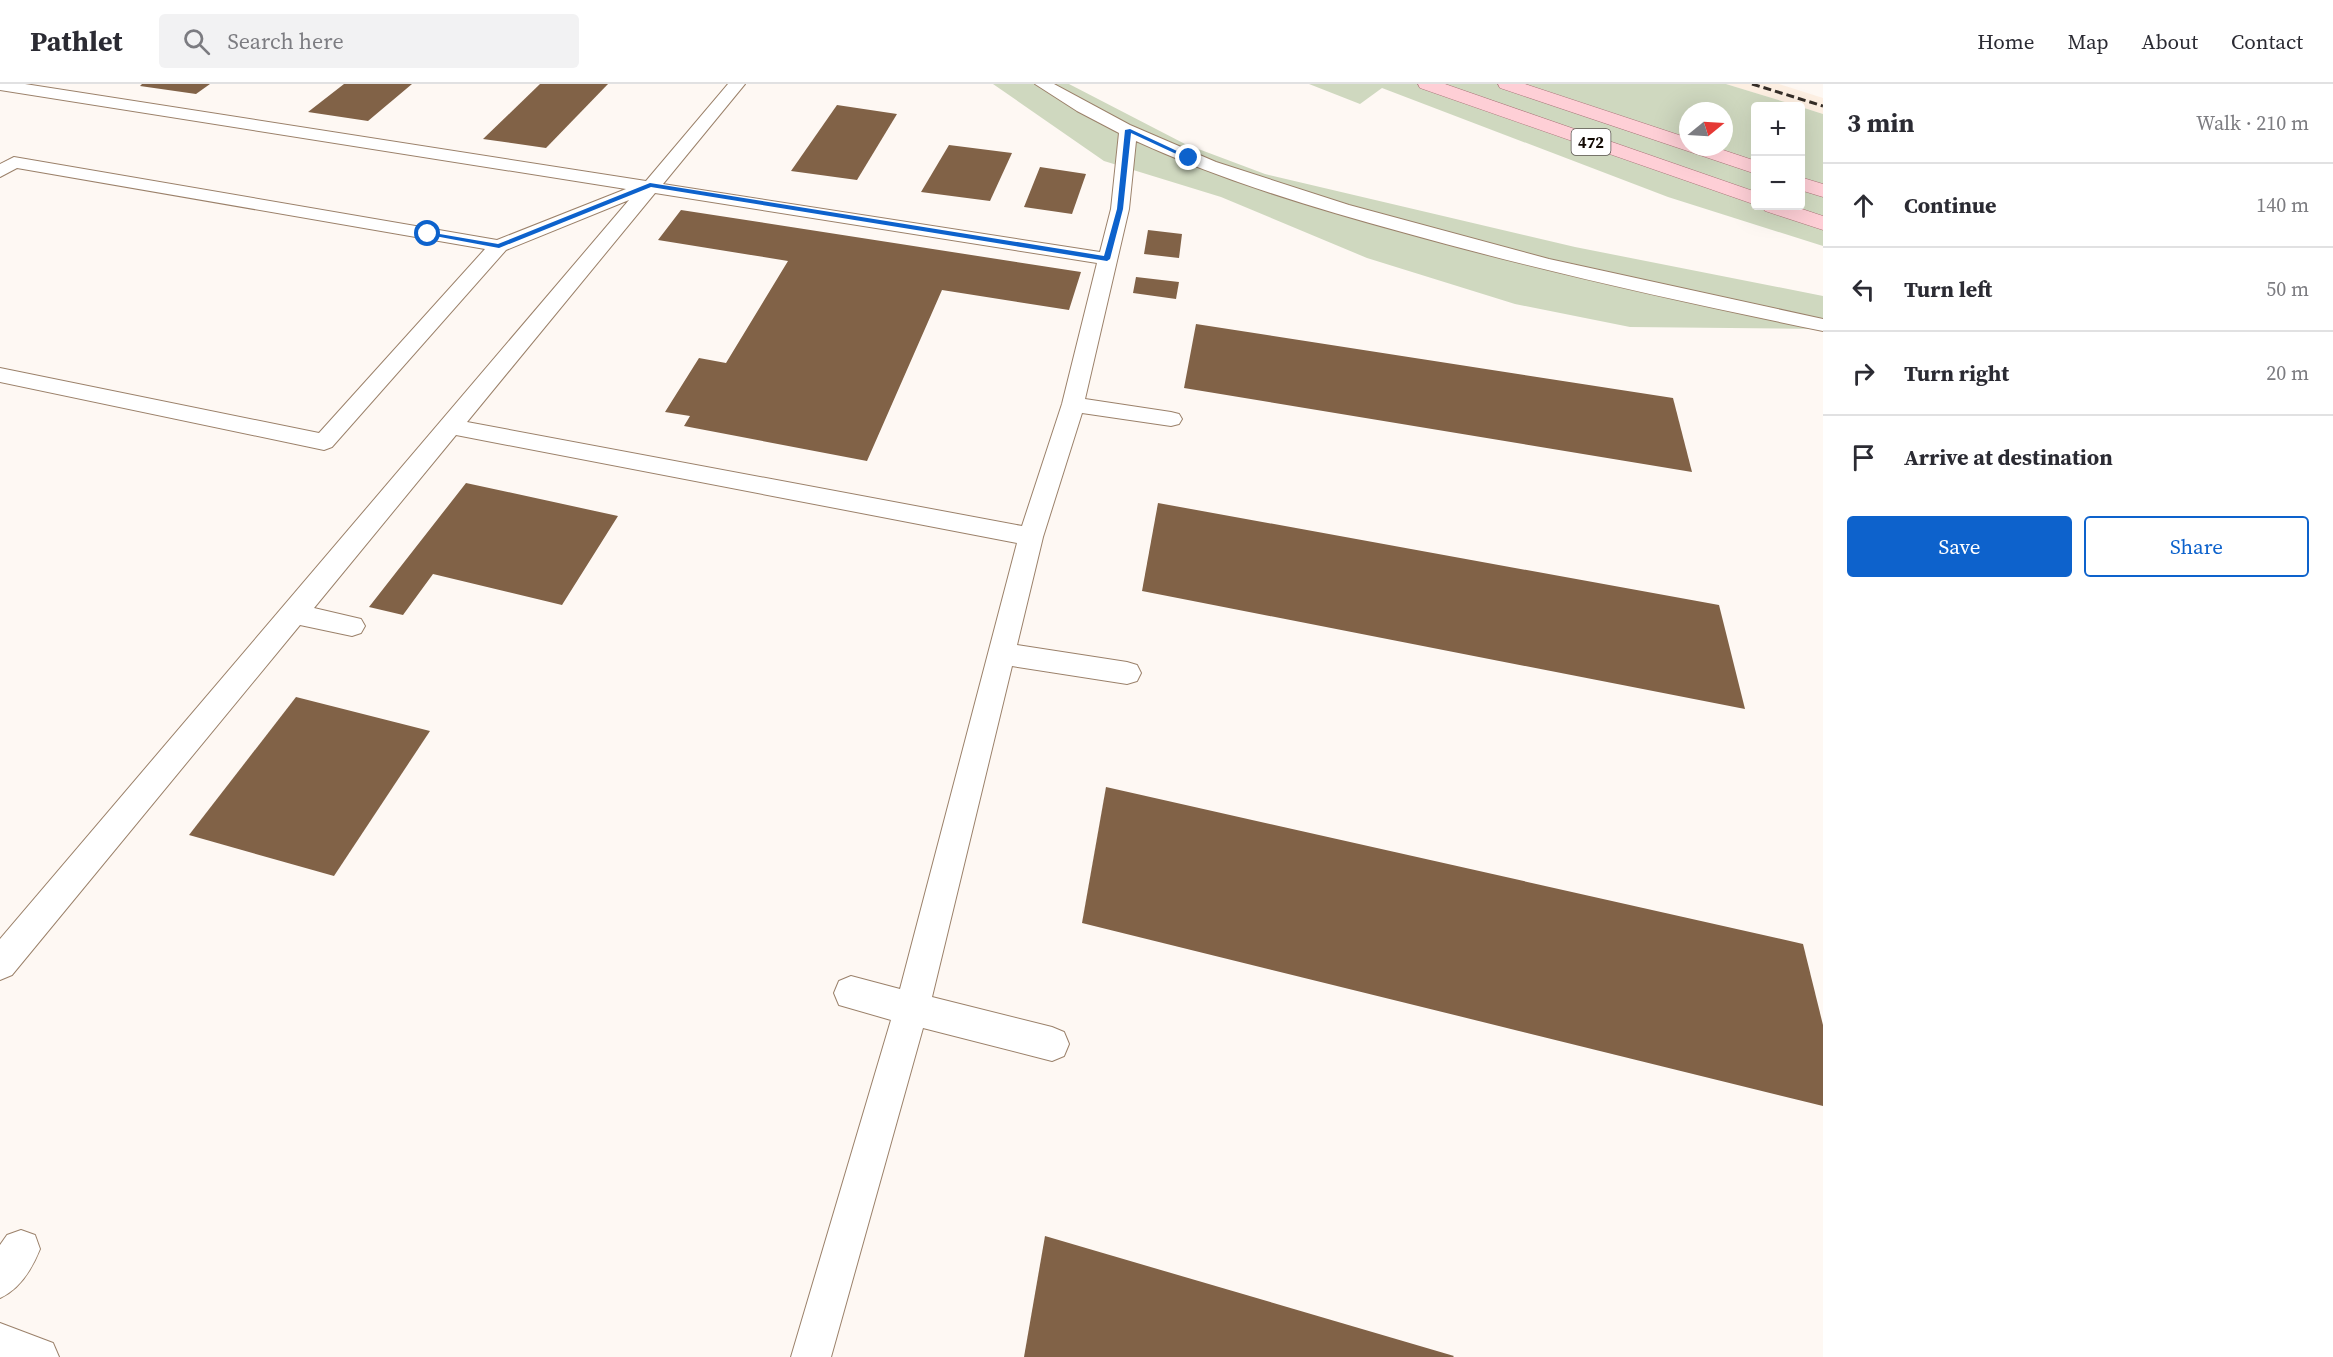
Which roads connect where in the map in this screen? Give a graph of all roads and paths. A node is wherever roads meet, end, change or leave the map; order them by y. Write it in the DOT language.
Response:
graph roads {
  1 [pos="737,84"];
  2 [pos="1043,84"];
  3 [pos="1427,84"];
  4 [pos="1507,84"];
  5 [pos="0,85"];
  6 [pos="46,88"];
  7 [pos="1128,130"];
  8 [pos="1679,142"];
  9 [pos="1720,156"];
  10 [pos="1751,167"];
  11 [pos="0,172"];
  12 [pos="650,185"];
  13 [pos="1805,185"];
  14 [pos="1823,191"];
  15 [pos="1751,199"];
  16 [pos="1785,210"];
  17 [pos="1823,223"];
  18 [pos="499,246"];
  19 [pos="1107,259"];
  20 [pos="1823,325"];
  21 [pos="0,375"];
  22 [pos="1073,404"];
  23 [pos="1171,418"];
  24 [pos="448,426"];
  25 [pos="1031,537"];
  26 [pos="292,613"];
  27 [pos="352,626"];
  28 [pos="1002,653"];
  29 [pos="1127,673"];
  30 [pos="0,964"];
  31 [pos="851,993"];
  32 [pos="912,1007"];
  33 [pos="1052,1044"];
  34 [pos="0,1343"];
  35 [pos="39,1357"];
  36 [pos="811,1357"];
  1 -- 12 [label="lane"];
  2 -- 7 [label="lane"];
  3 -- 15 [label="main road, 472"];
  4 -- 8 [label="main road, 472"];
  5 -- 6 [label="lane"];
  6 -- 12 [label="lane"];
  7 -- 19 [label="lane"];
  7 -- 20 [label="lane"];
  9 -- 10 [label="main road"];
  11 -- 18 [label="lane"];
  12 -- 18 [label="lane"];
  12 -- 19 [label="lane"];
  12 -- 24 [label="lane"];
  13 -- 14 [label="main road"];
  16 -- 17 [label="main road"];
  18 -- 21 [label="lane"];
  19 -- 22 [label="lane"];
  22 -- 23 [label="lane"];
  22 -- 25 [label="lane"];
  24 -- 25 [label="lane"];
  24 -- 26 [label="lane"];
  25 -- 28 [label="lane"];
  26 -- 27 [label="lane"];
  26 -- 30 [label="lane"];
  28 -- 29 [label="lane"];
  28 -- 32 [label="lane"];
  31 -- 32 [label="lane"];
  32 -- 33 [label="lane"];
  32 -- 36 [label="lane"];
  34 -- 35 [label="lane"];
}
